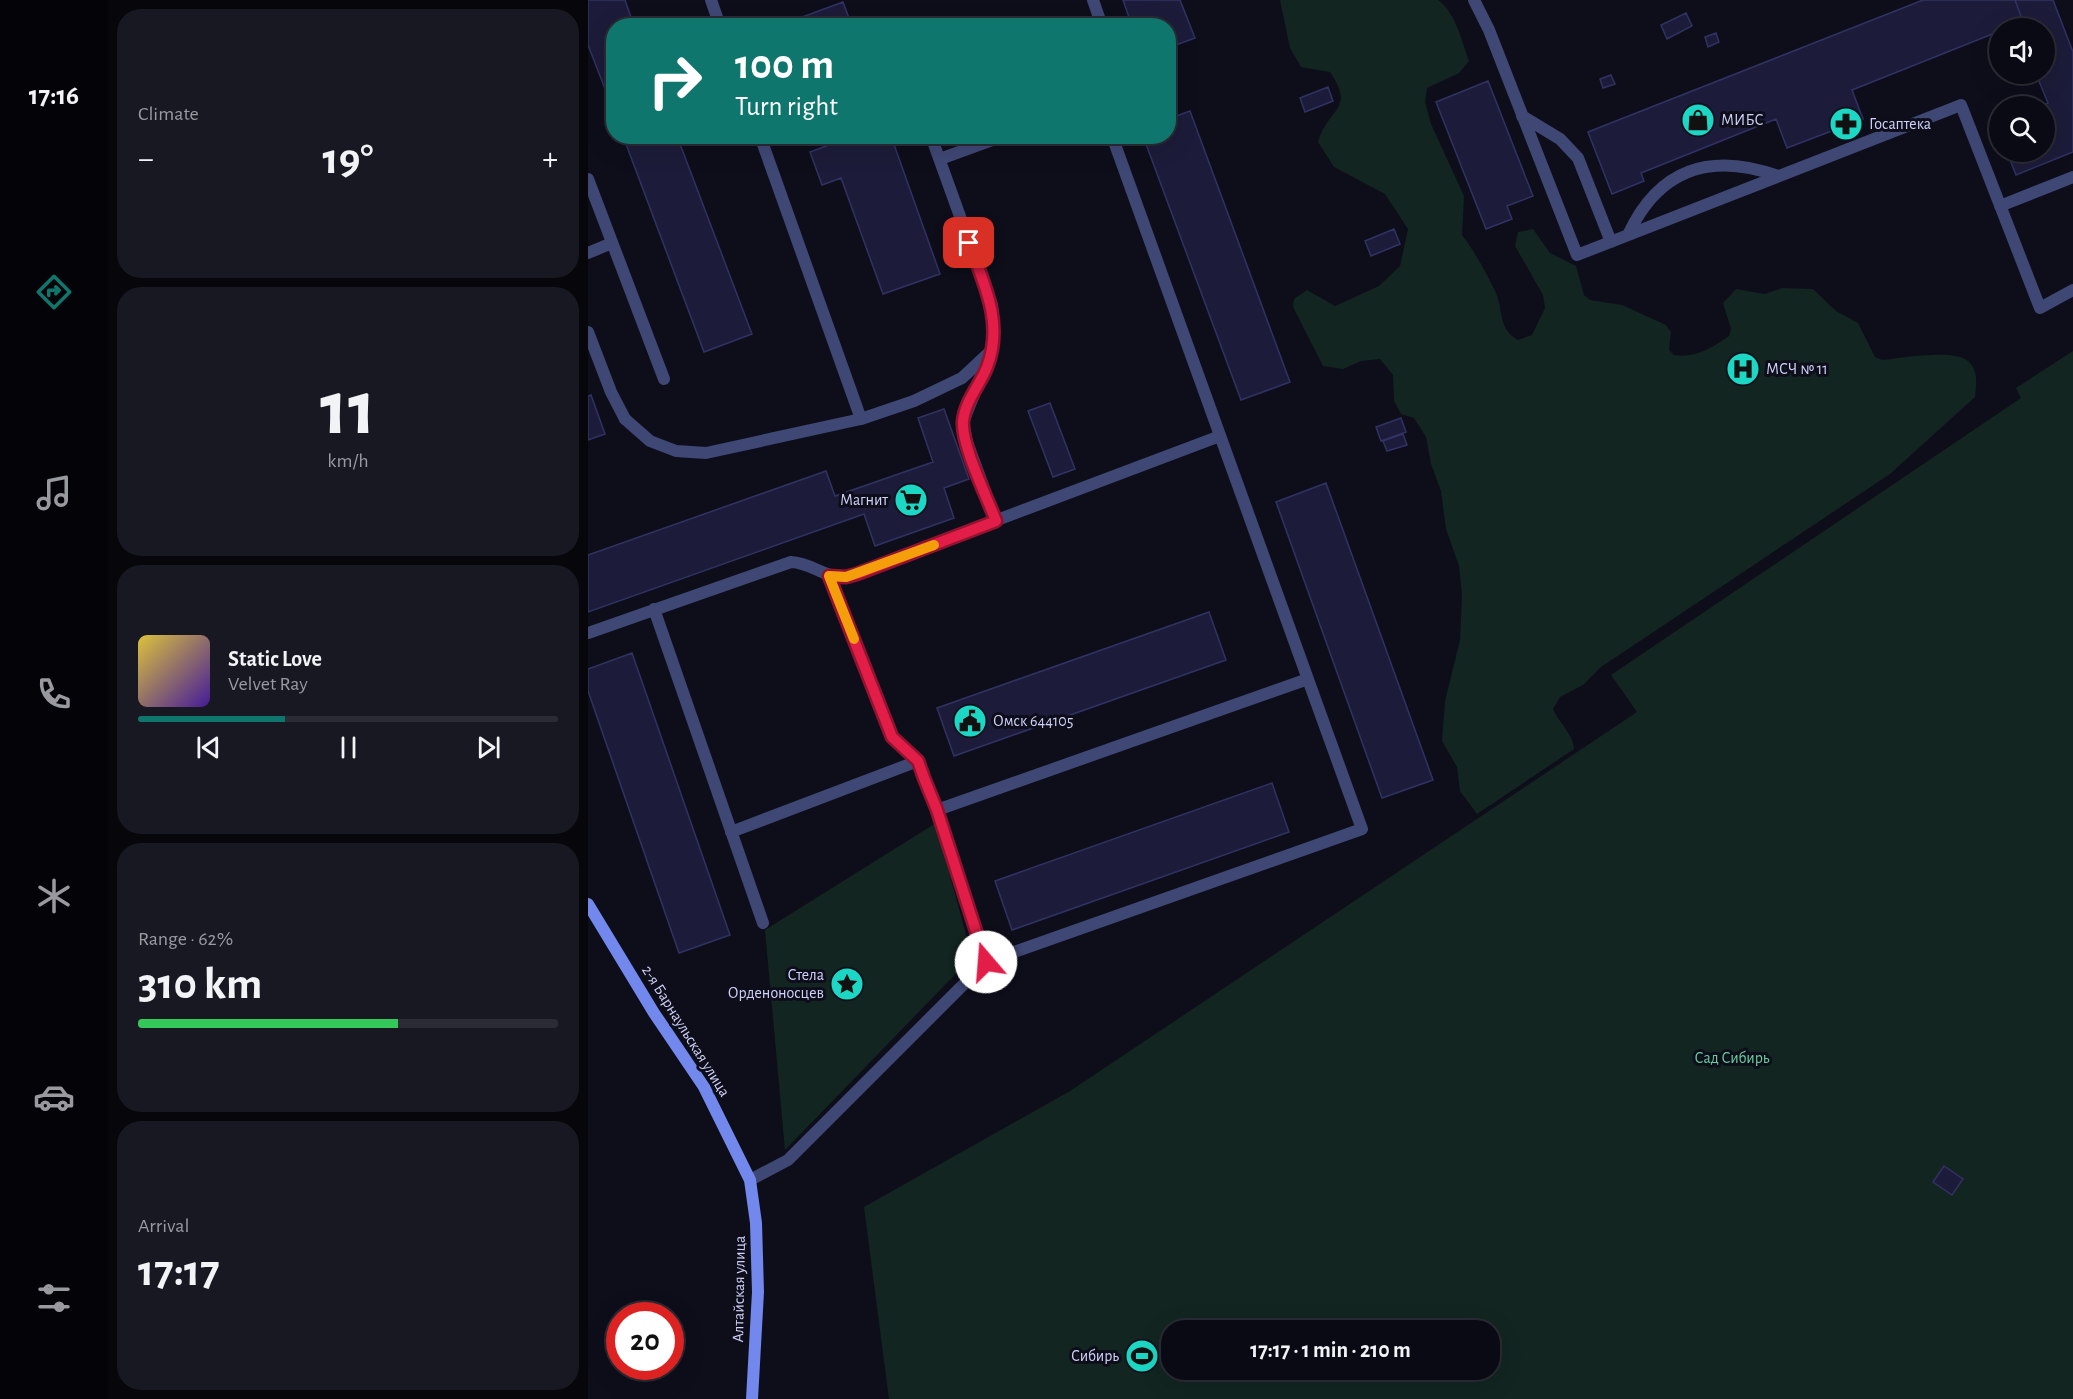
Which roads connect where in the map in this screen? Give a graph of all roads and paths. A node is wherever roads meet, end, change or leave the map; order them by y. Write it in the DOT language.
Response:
graph roads {
  1 [pos="711,0"];
  2 [pos="1093,0"];
  3 [pos="1474,0"];
  4 [pos="717,18"];
  5 [pos="1099,18"];
  6 [pos="1522,116"];
  7 [pos="763,144"];
  8 [pos="935,144"];
  9 [pos="981,144"];
  10 [pos="1115,144"];
  11 [pos="940,159"];
  12 [pos="1778,176"];
  13 [pos="2073,177"];
  14 [pos="588,179"];
  15 [pos="2000,206"];
  16 [pos="1628,235"];
  17 [pos="1611,242"];
  18 [pos="612,243"];
  19 [pos="588,253"];
  20 [pos="2073,290"];
  21 [pos="588,332"];
  22 [pos="992,350"];
  23 [pos="664,379"];
  24 [pos="861,419"];
  25 [pos="1220,436"];
  26 [pos="996,521"];
  27 [pos="829,576"];
  28 [pos="654,609"];
  29 [pos="588,633"];
  30 [pos="1308,679"];
  31 [pos="918,761"];
  32 [pos="937,810"];
  33 [pos="731,832"];
  34 [pos="588,904"];
  35 [pos="763,923"];
  36 [pos="986,962"];
  37 [pos="750,1180"];
  38 [pos="752,1399"];
  1 -- 4 [label="street"];
  2 -- 5 [label="street"];
  3 -- 6 [label="street"];
  6 -- 17 [label="street"];
  6 -- 17 [label="street"];
  7 -- 24 [label="street"];
  8 -- 11 [label="street"];
  9 -- 11 [label="street"];
  10 -- 25 [label="street"];
  11 -- 22 [label="street"];
  12 -- 15 [label="street"];
  12 -- 16 [label="street"];
  12 -- 16 [label="street"];
  13 -- 15 [label="street"];
  14 -- 18 [label="street"];
  15 -- 20 [label="street"];
  16 -- 17 [label="street"];
  18 -- 19 [label="street"];
  18 -- 23 [label="street"];
  21 -- 24 [label="street"];
  22 -- 24 [label="street"];
  22 -- 26 [label="street"];
  25 -- 26 [label="street"];
  25 -- 30 [label="street"];
  26 -- 27 [label="street"];
  27 -- 28 [label="street"];
  27 -- 31 [label="street"];
  28 -- 29 [label="street"];
  28 -- 33 [label="street"];
  30 -- 32 [label="street"];
  30 -- 36 [label="street"];
  31 -- 32 [label="street"];
  31 -- 33 [label="street"];
  32 -- 36 [label="street"];
  33 -- 35 [label="street"];
  34 -- 37 [label="street, 2-я Барнаульская улица"];
  36 -- 37 [label="street"];
  37 -- 38 [label="street, Алтайская улица"];
}
